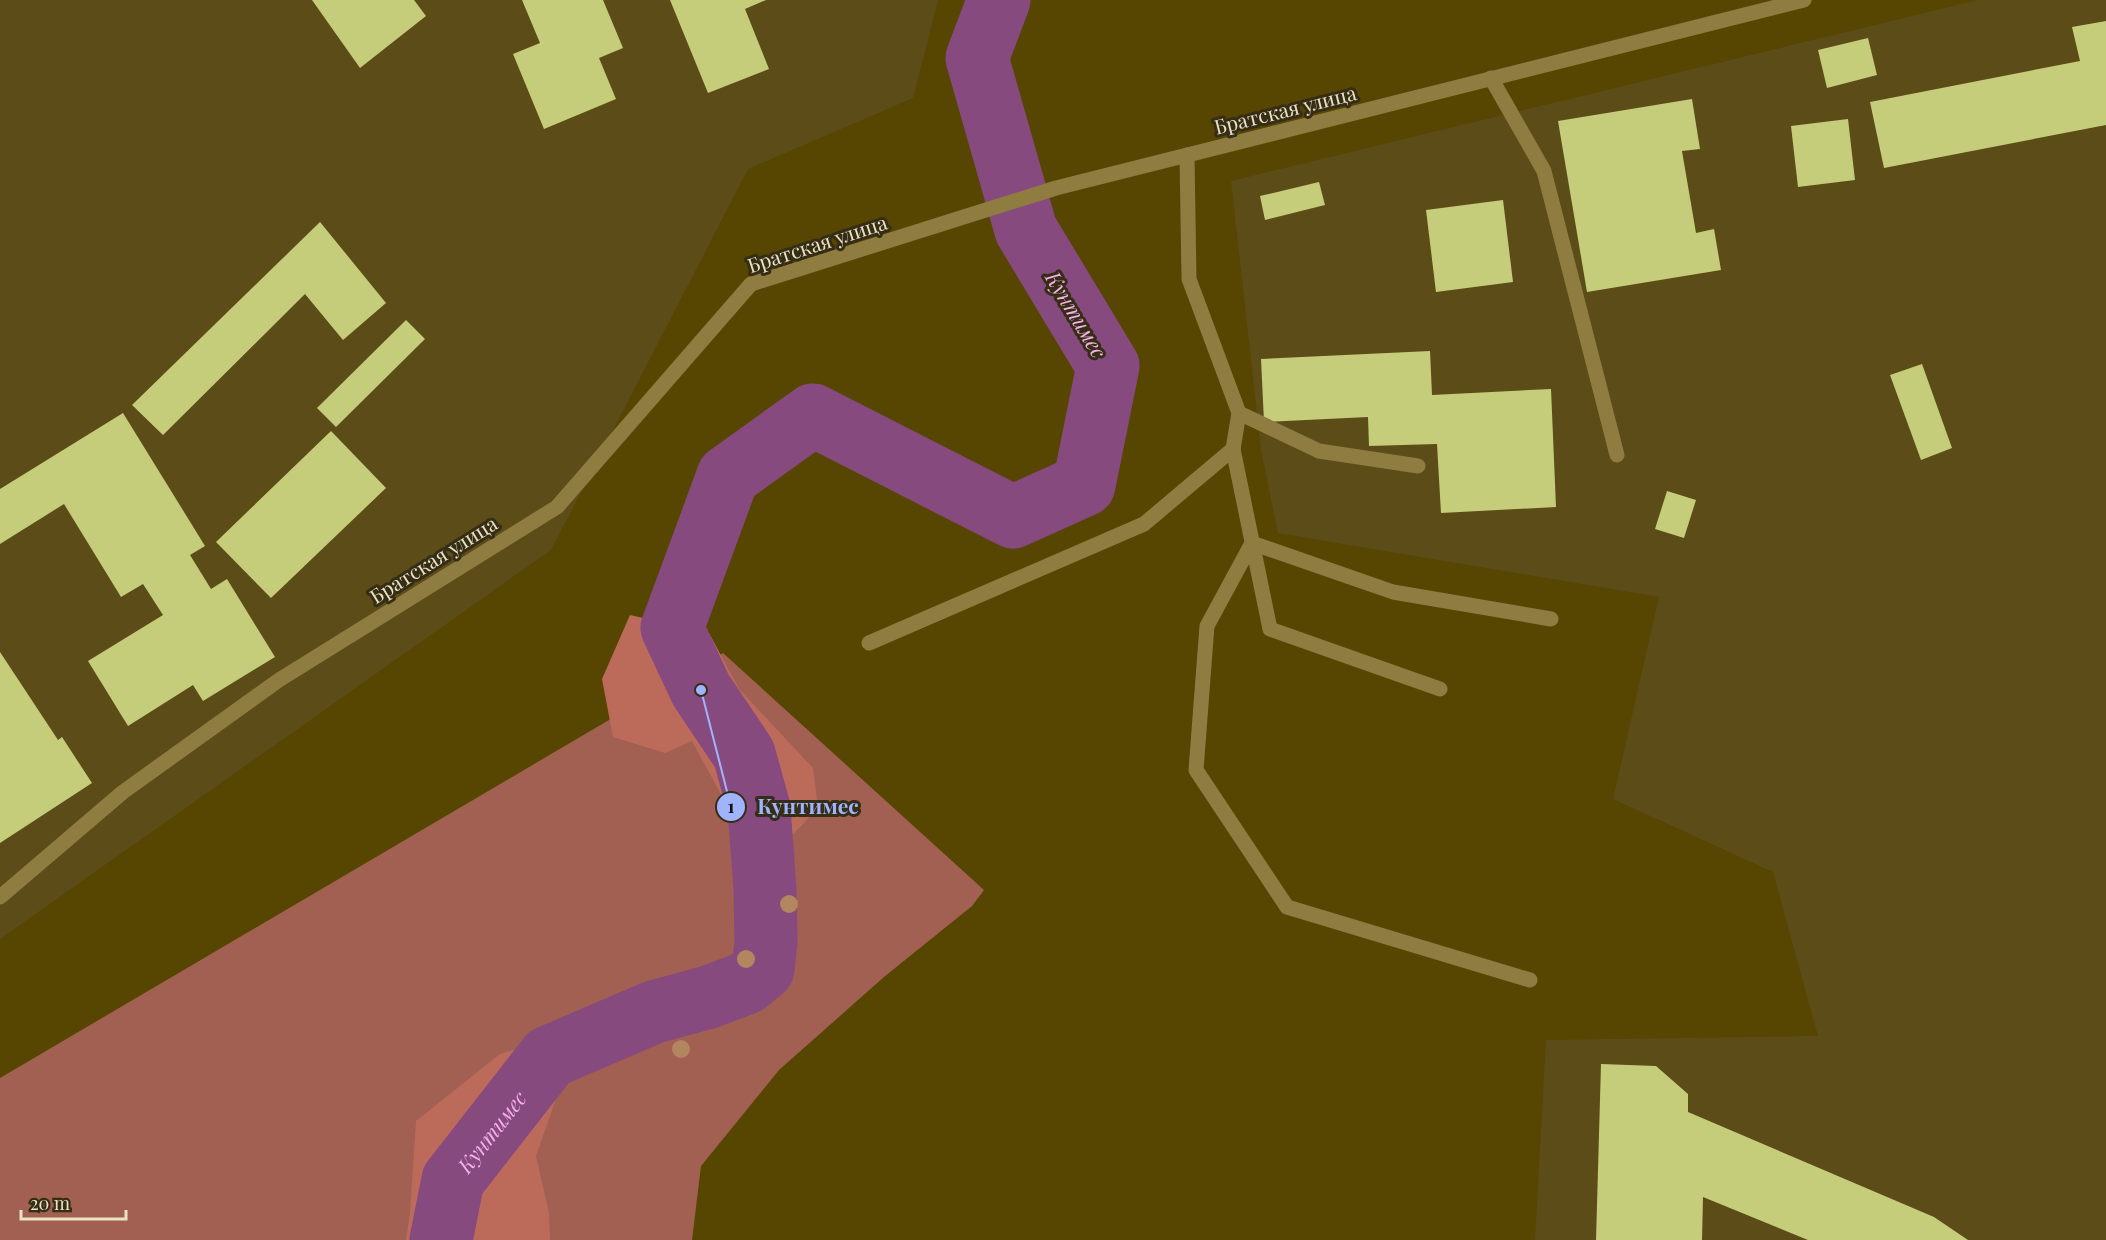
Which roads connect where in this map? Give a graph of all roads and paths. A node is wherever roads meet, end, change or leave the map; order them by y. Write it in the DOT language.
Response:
graph roads {
  1 [pos="1804,0"];
  2 [pos="1491,78"];
  3 [pos="1187,155"];
  4 [pos="1239,413"];
  5 [pos="1233,449"];
  6 [pos="1617,454"];
  7 [pos="1418,466"];
  8 [pos="1252,543"];
  9 [pos="1551,619"];
  10 [pos="869,643"];
  11 [pos="1440,689"];
  12 [pos="0,897"];
  13 [pos="1530,980"];
  1 -- 2 [label="street, Братская улица"];
  2 -- 3 [label="street, Братская улица"];
  2 -- 6 [label="street"];
  3 -- 4 [label="street"];
  3 -- 12 [label="street, Братская улица"];
  4 -- 5 [label="street"];
  4 -- 7 [label="street"];
  5 -- 8 [label="street"];
  5 -- 10 [label="street"];
  8 -- 9 [label="street"];
  8 -- 11 [label="street"];
  8 -- 13 [label="street"];
}
